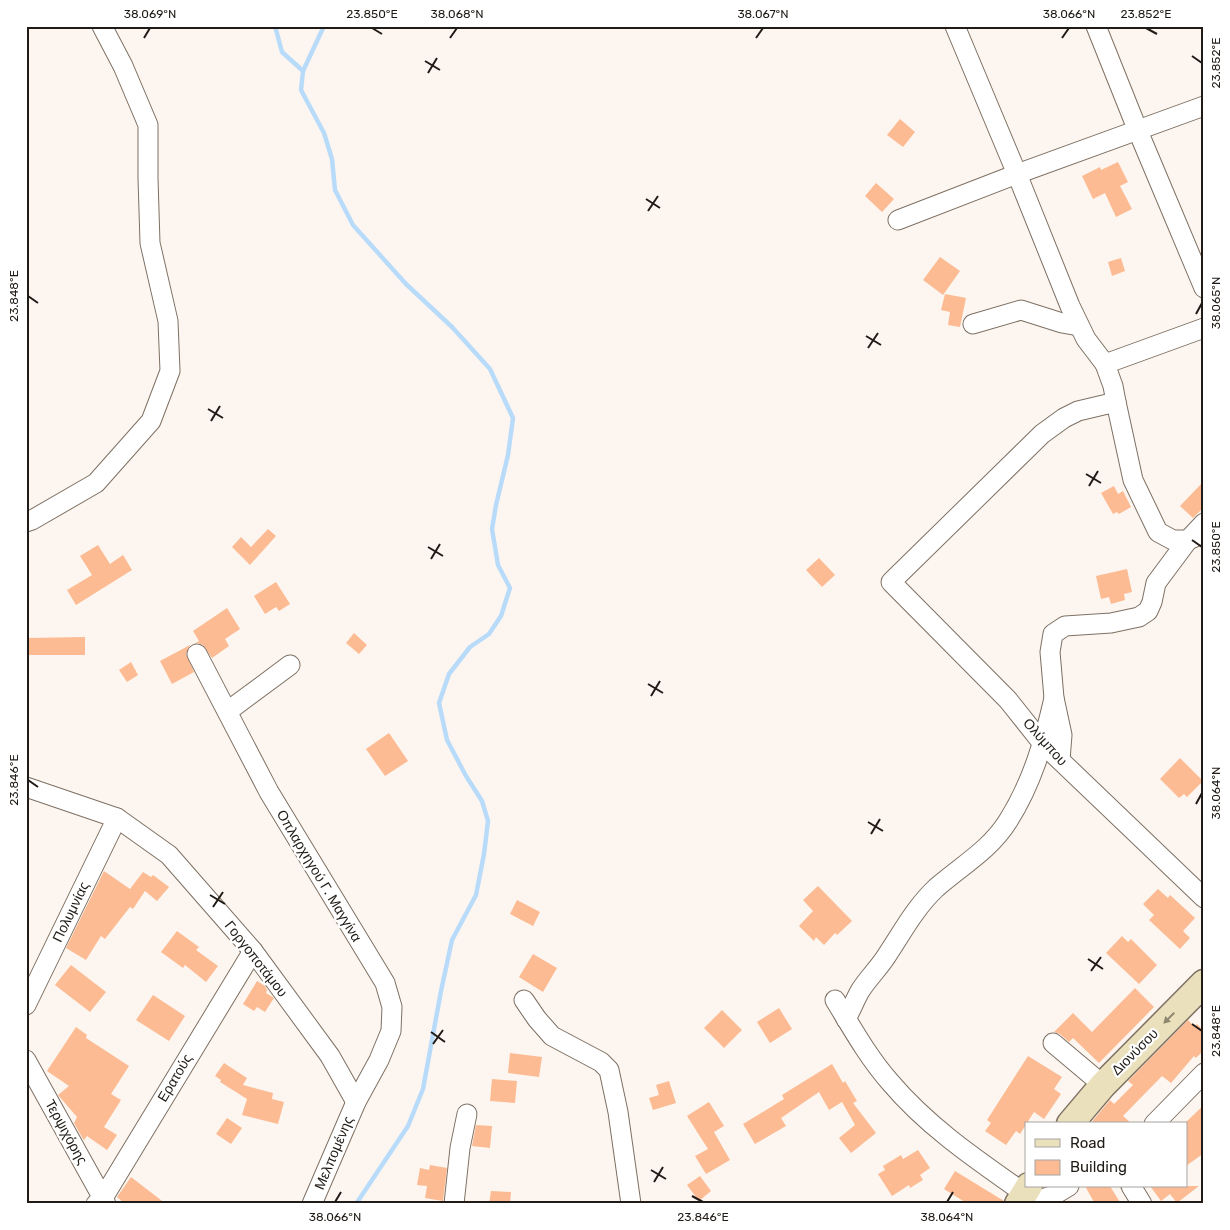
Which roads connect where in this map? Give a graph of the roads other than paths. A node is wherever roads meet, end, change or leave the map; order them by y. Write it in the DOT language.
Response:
graph roads {
  1 [pos="102,26"];
  2 [pos="955,26"];
  3 [pos="1096,26"];
  4 [pos="1204,106"];
  5 [pos="1138,131"];
  6 [pos="1017,174"];
  7 [pos="898,220"];
  8 [pos="1204,288"];
  9 [pos="973,324"];
  10 [pos="1079,326"];
  11 [pos="1204,328"];
  12 [pos="1105,364"];
  13 [pos="1116,402"];
  14 [pos="26,522"];
  15 [pos="1204,523"];
  16 [pos="1196,537"];
  17 [pos="198,654"];
  18 [pos="290,665"];
  19 [pos="1054,698"];
  20 [pos="228,710"];
  21 [pos="1043,744"];
  22 [pos="1060,760"];
  23 [pos="26,787"];
  24 [pos="117,818"];
  25 [pos="1204,898"];
  26 [pos="252,951"];
  27 [pos="1204,983"];
  28 [pos="524,1000"];
  29 [pos="835,1000"];
  30 [pos="26,1005"];
  31 [pos="846,1018"];
  32 [pos="1053,1043"];
  33 [pos="26,1060"];
  34 [pos="1204,1073"];
  35 [pos="1104,1085"];
  36 [pos="356,1102"];
  37 [pos="467,1114"];
  38 [pos="1072,1122"];
  39 [pos="1156,1122"];
  40 [pos="1066,1188"];
  41 [pos="1132,1188"];
  42 [pos="1025,1197"];
  43 [pos="630,1198"];
  44 [pos="102,1202"];
  45 [pos="312,1204"];
  46 [pos="454,1204"];
  47 [pos="647,1204"];
  48 [pos="1142,1204"];
  1 -- 14 [label="street"];
  2 -- 6 [label="street"];
  3 -- 5 [label="street"];
  4 -- 5 [label="street"];
  5 -- 6 [label="street"];
  5 -- 8 [label="street"];
  6 -- 7 [label="street"];
  6 -- 10 [label="street"];
  9 -- 10 [label="street"];
  10 -- 12 [label="street"];
  11 -- 12 [label="street"];
  12 -- 13 [label="street"];
  13 -- 16 [label="street"];
  13 -- 21 [label="street, Ολύμπου"];
  15 -- 16 [label="street"];
  16 -- 19 [label="street"];
  17 -- 20 [label="street, Οπλαρχηγού Γ. Μαγγίνα"];
  18 -- 20 [label="street"];
  19 -- 21 [label="street"];
  19 -- 22 [label="street"];
  20 -- 36 [label="street, Οπλαρχηγού Γ. Μαγγίνα"];
  21 -- 22 [label="street, Ολύμπου"];
  21 -- 31 [label="street"];
  22 -- 25 [label="street, Ολύμπου"];
  23 -- 24 [label="street, Γοργοποτάμου"];
  24 -- 26 [label="street, Γοργοποτάμου"];
  24 -- 30 [label="street, Πολυμνίας"];
  26 -- 36 [label="street, Γοργοποτάμου"];
  26 -- 44 [label="street, Ερατούς"];
  27 -- 35 [label="street, Διονύσου, one-way"];
  28 -- 43 [label="street"];
  29 -- 31 [label="street"];
  31 -- 42 [label="street"];
  32 -- 35 [label="street"];
  33 -- 44 [label="street, Τερψιχόρης"];
  34 -- 39 [label="street"];
  35 -- 38 [label="street, Διονύσου"];
  36 -- 45 [label="street, Μελπομένης"];
  37 -- 46 [label="street"];
  40 -- 42 [label="street"];
  41 -- 48 [label="street"];
  43 -- 47 [label="street"];
}
